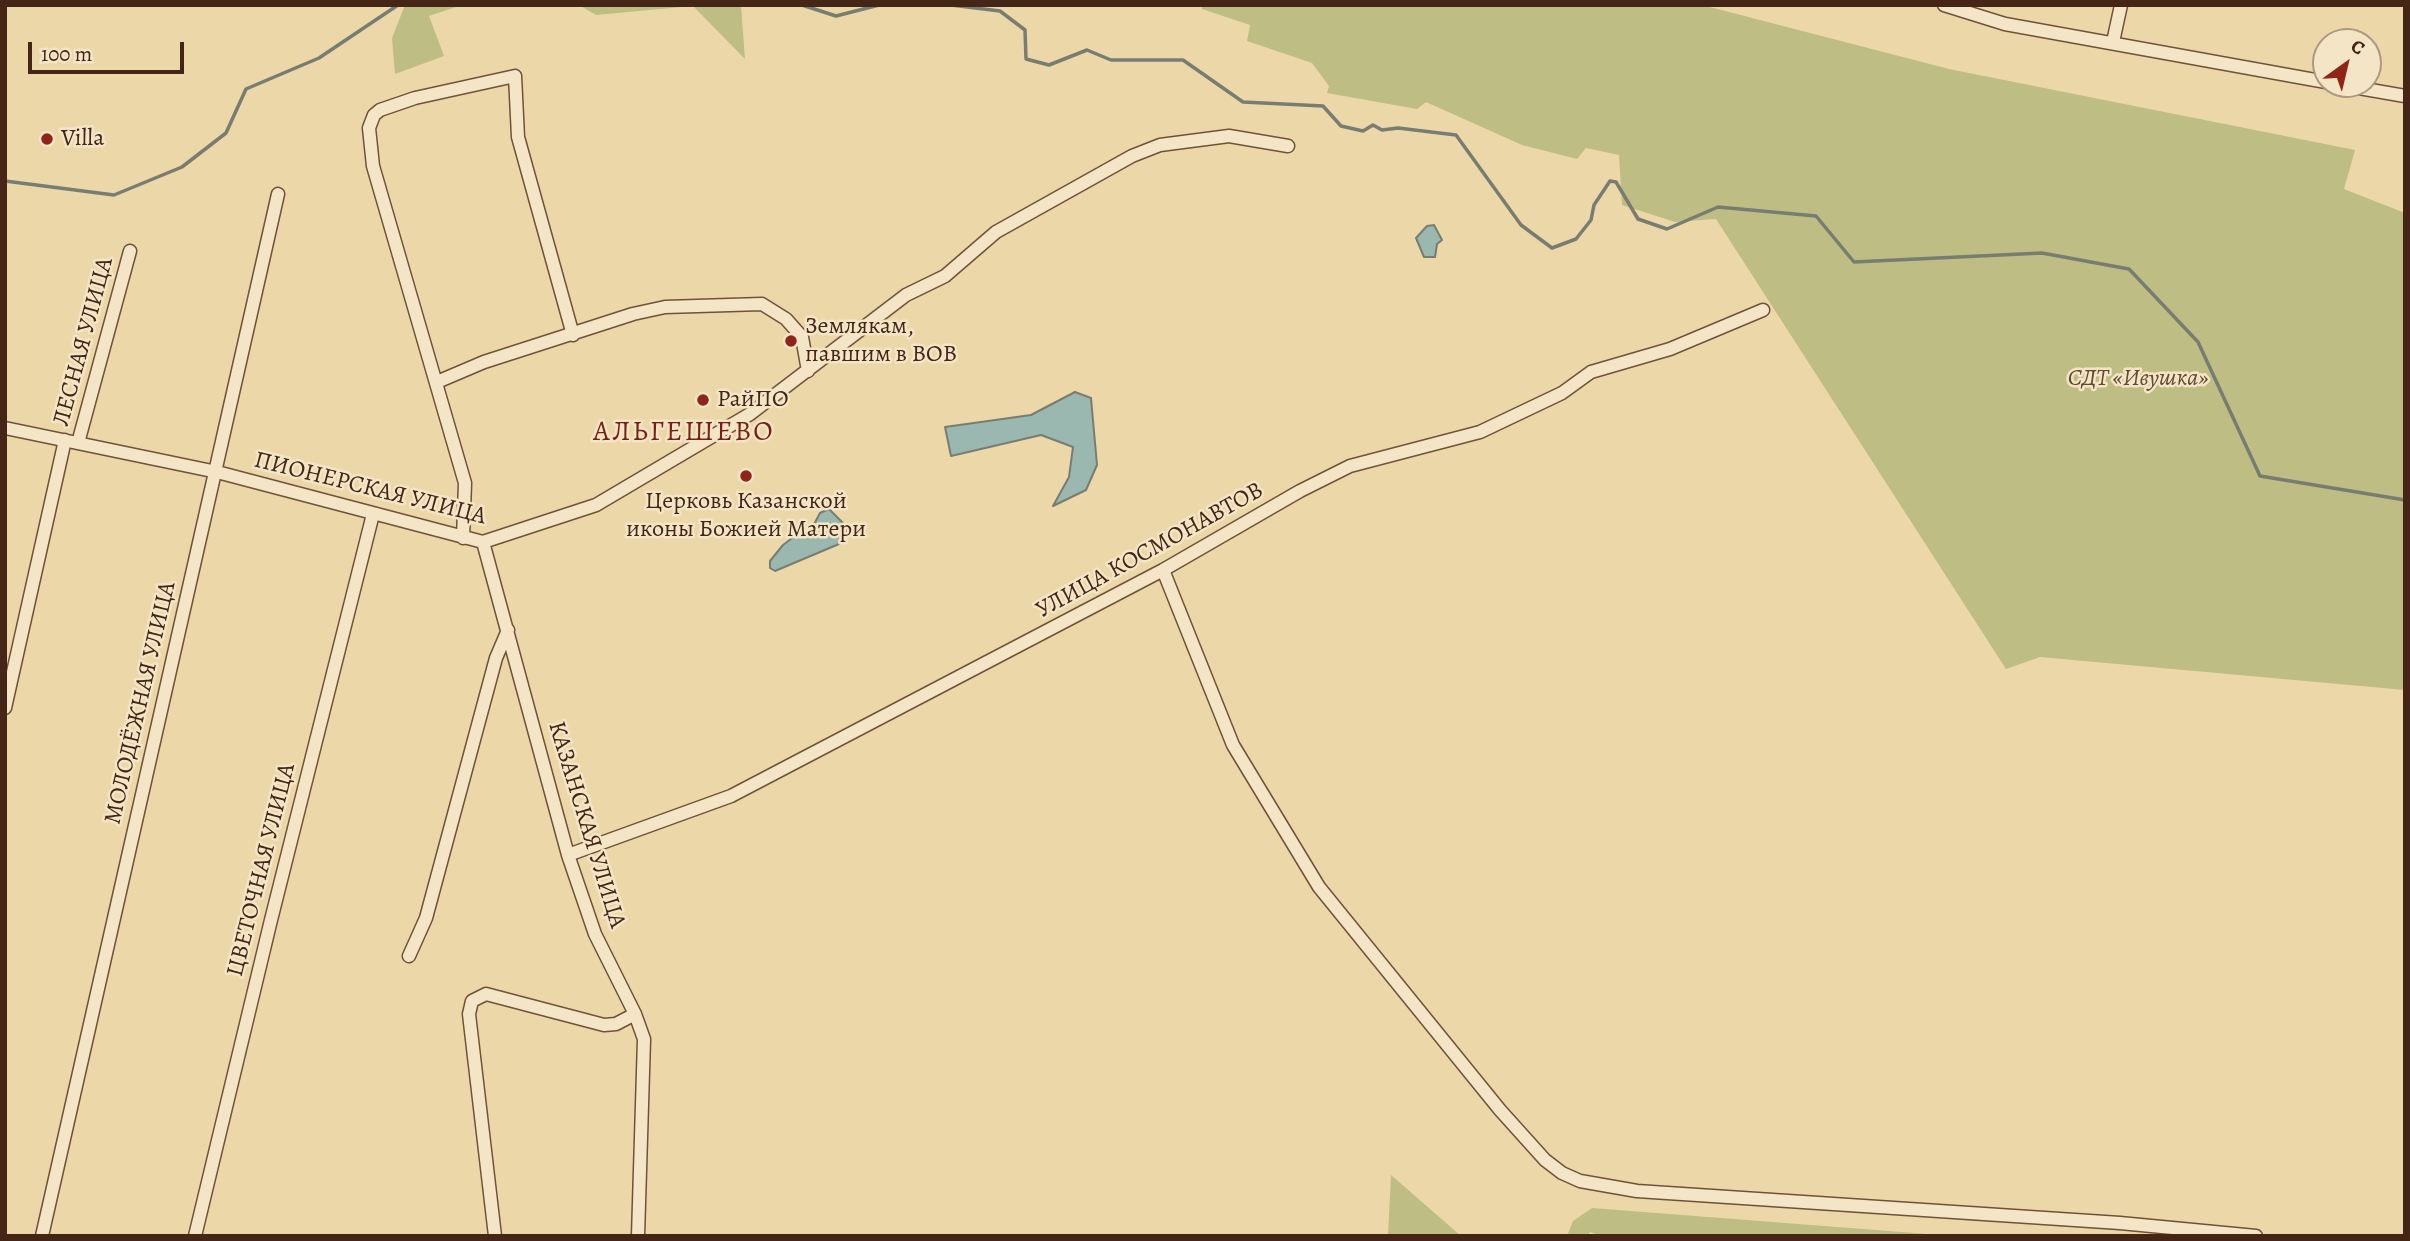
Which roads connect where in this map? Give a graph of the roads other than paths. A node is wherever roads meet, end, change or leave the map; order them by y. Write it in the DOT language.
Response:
graph roads {
  1 [pos="1944,5"];
  2 [pos="2121,5"];
  3 [pos="2113,42"];
  4 [pos="2312,79"];
  5 [pos="2382,92"];
  6 [pos="2405,96"];
  7 [pos="1288,146"];
  8 [pos="278,194"];
  9 [pos="130,251"];
  10 [pos="1763,310"];
  11 [pos="573,334"];
  12 [pos="808,371"];
  13 [pos="437,382"];
  14 [pos="5,428"];
  15 [pos="65,440"];
  16 [pos="78,443"];
  17 [pos="217,472"];
  18 [pos="373,514"];
  19 [pos="463,538"];
  20 [pos="483,542"];
  21 [pos="1163,570"];
  22 [pos="508,630"];
  23 [pos="5,708"];
  24 [pos="568,855"];
  25 [pos="409,956"];
  26 [pos="635,1014"];
  27 [pos="2121,1229"];
  28 [pos="42,1236"];
  29 [pos="195,1236"];
  30 [pos="495,1236"];
  31 [pos="638,1236"];
  32 [pos="2256,1236"];
  1 -- 3 [label="street"];
  2 -- 3 [label="street"];
  3 -- 4 [label="street"];
  5 -- 6 [label="street"];
  7 -- 12 [label="street, ПИОНЕРСКАЯ УЛИЦА"];
  8 -- 17 [label="street, МОЛОДЁЖНАЯ УЛИЦА"];
  9 -- 16 [label="street, ЛЕСНАЯ УЛИЦА"];
  10 -- 21 [label="street, УЛИЦА КОСМОНАВТОВ"];
  11 -- 12 [label="street"];
  11 -- 13 [label="street"];
  11 -- 13 [label="street"];
  12 -- 20 [label="street, ПИОНЕРСКАЯ УЛИЦА"];
  13 -- 19 [label="street"];
  14 -- 15 [label="street, ПИОНЕРСКАЯ УЛИЦА"];
  15 -- 16 [label="street, ПИОНЕРСКАЯ УЛИЦА"];
  15 -- 23 [label="street, ЛЕСНАЯ УЛИЦА"];
  16 -- 17 [label="street, ПИОНЕРСКАЯ УЛИЦА"];
  17 -- 18 [label="street, ПИОНЕРСКАЯ УЛИЦА"];
  17 -- 28 [label="street, МОЛОДЁЖНАЯ УЛИЦА"];
  18 -- 19 [label="street, ПИОНЕРСКАЯ УЛИЦА"];
  18 -- 29 [label="street, ЦВЕТОЧНАЯ УЛИЦА"];
  19 -- 20 [label="street, ПИОНЕРСКАЯ УЛИЦА"];
  20 -- 22 [label="street, КАЗАНСКАЯ УЛИЦА"];
  21 -- 24 [label="street, УЛИЦА КОСМОНАВТОВ"];
  21 -- 27 [label="street"];
  22 -- 24 [label="street, КАЗАНСКАЯ УЛИЦА"];
  22 -- 25 [label="street"];
  24 -- 26 [label="street, КАЗАНСКАЯ УЛИЦА"];
  26 -- 30 [label="street"];
  26 -- 31 [label="street, КАЗАНСКАЯ УЛИЦА"];
  27 -- 32 [label="street"];
}
